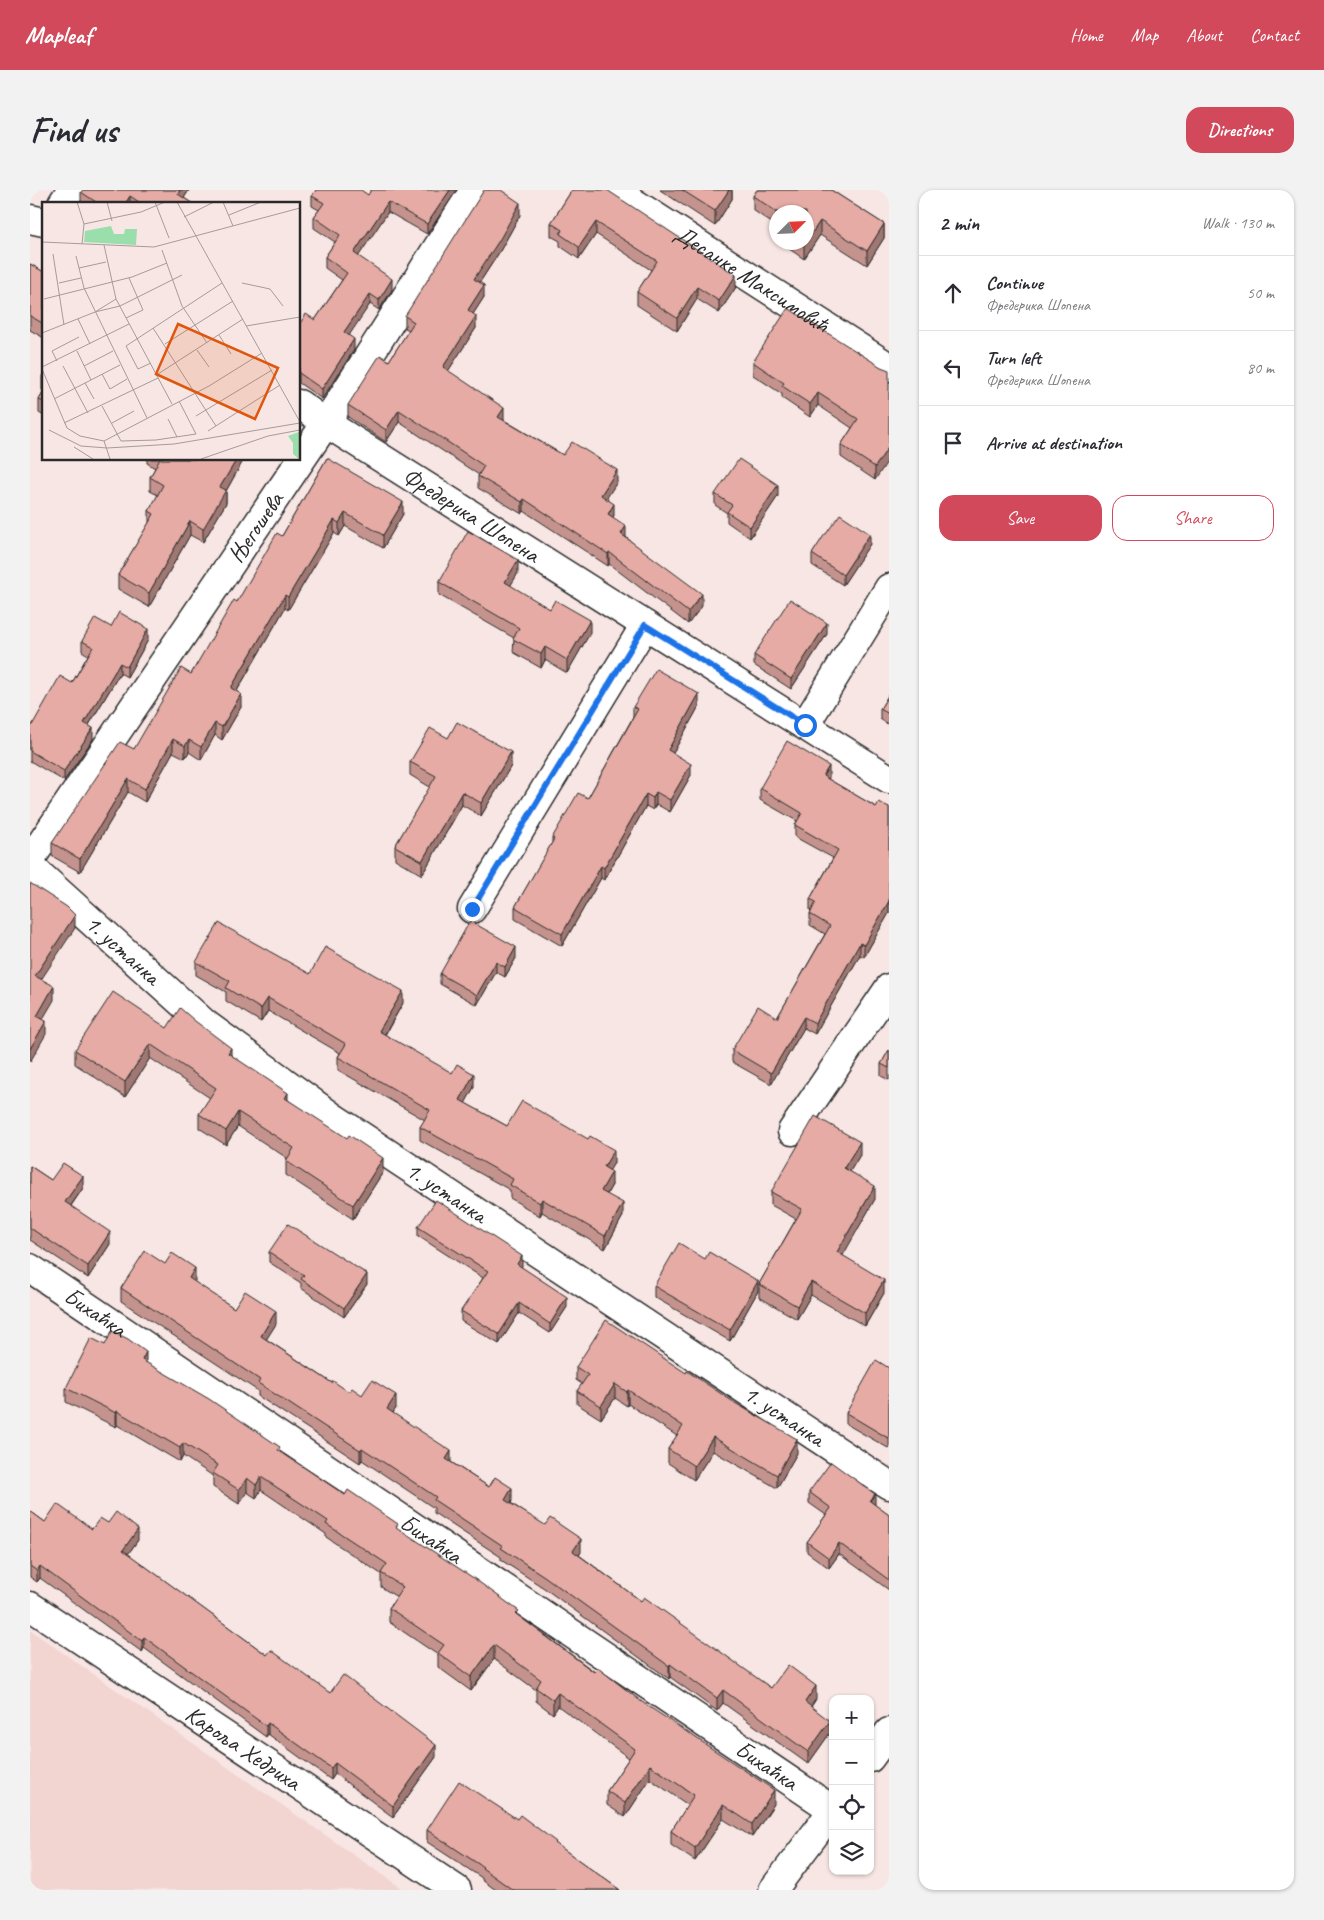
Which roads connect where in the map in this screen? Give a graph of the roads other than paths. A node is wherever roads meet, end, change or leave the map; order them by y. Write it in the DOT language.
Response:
graph roads {
  1 [pos="70,190"];
  2 [pos="474,190"];
  3 [pos="614,190"];
  4 [pos="63,202"];
  5 [pos="889,367"];
  6 [pos="300,405"];
  7 [pos="326,423"];
  8 [pos="889,588"];
  9 [pos="645,625"];
  10 [pos="805,725"];
  11 [pos="889,778"];
  12 [pos="30,860"];
  13 [pos="30,866"];
  14 [pos="472,909"];
  15 [pos="889,988"];
  16 [pos="792,1131"];
  17 [pos="30,1268"];
  18 [pos="889,1485"];
  19 [pos="30,1606"];
  20 [pos="889,1732"];
  21 [pos="874,1753"];
  22 [pos="829,1807"];
  23 [pos="829,1815"];
  24 [pos="457,1890"];
  25 [pos="774,1890"];
  1 -- 4 [label="street"];
  2 -- 7 [label="street, Његошева"];
  3 -- 5 [label="street, Десанке Максимовић"];
  6 -- 7 [label="street, Фредерика Шопена"];
  7 -- 9 [label="street, Фредерика Шопена"];
  7 -- 12 [label="street, Његошева"];
  8 -- 10 [label="street"];
  9 -- 10 [label="street, Фредерика Шопена"];
  9 -- 14 [label="street"];
  10 -- 11 [label="street, Фредерика Шопена"];
  13 -- 18 [label="street, 1. устанка"];
  15 -- 16 [label="street"];
  17 -- 22 [label="street, Бихаћка"];
  19 -- 24 [label="street, Кароља Хедриха"];
  20 -- 21 [label="street"];
  23 -- 25 [label="street"];
}
